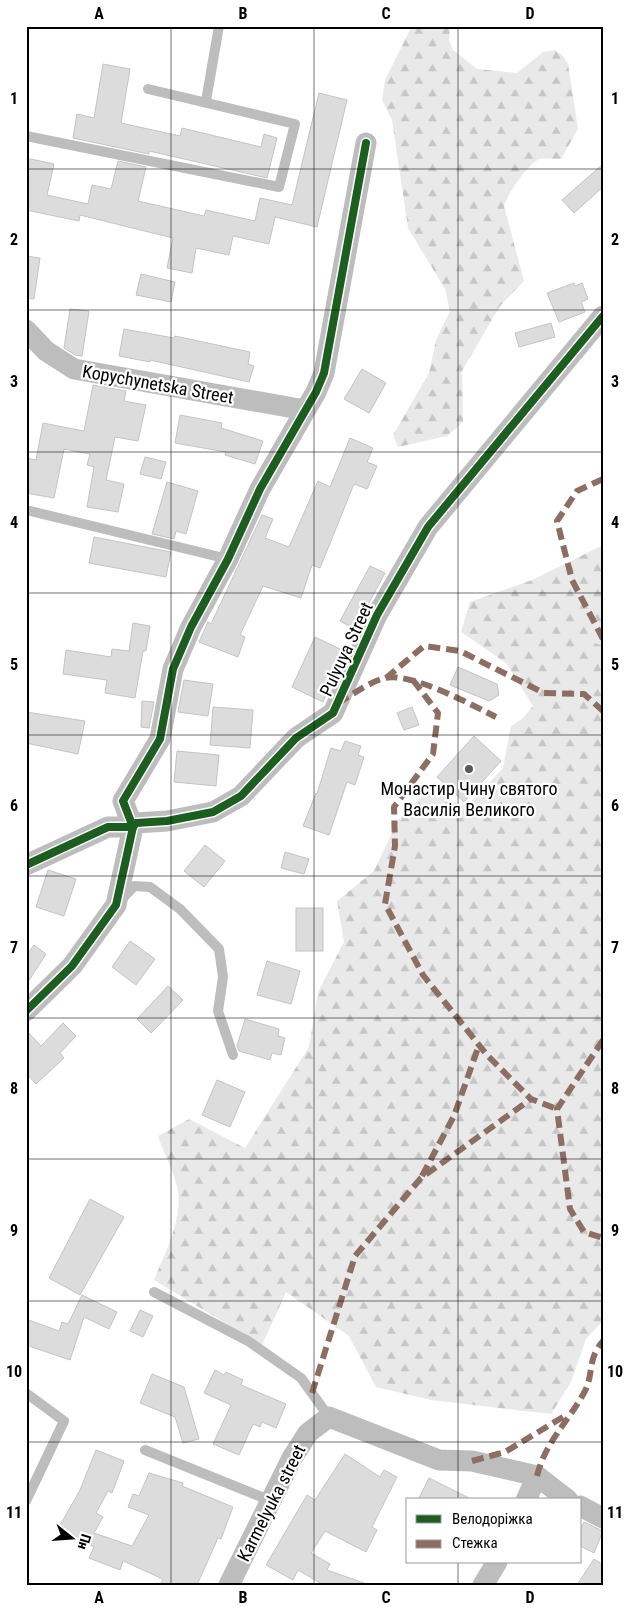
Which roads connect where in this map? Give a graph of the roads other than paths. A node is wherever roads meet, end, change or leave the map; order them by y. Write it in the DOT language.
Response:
graph roads {
  1 [pos="219,26"];
  2 [pos="148,89"];
  3 [pos="206,101"];
  4 [pos="26,136"];
  5 [pos="366,143"];
  6 [pos="603,316"];
  7 [pos="26,330"];
  8 [pos="305,410"];
  9 [pos="26,510"];
  10 [pos="228,559"];
  11 [pos="133,827"];
  12 [pos="26,865"];
  13 [pos="116,905"];
  14 [pos="26,1010"];
  15 [pos="233,1056"];
  16 [pos="154,1292"];
  17 [pos="26,1393"];
  18 [pos="329,1417"];
  19 [pos="145,1450"];
  20 [pos="537,1476"];
  21 [pos="527,1498"];
  22 [pos="565,1498"];
  23 [pos="269,1500"];
  24 [pos="26,1501"];
  25 [pos="582,1507"];
  26 [pos="603,1518"];
  27 [pos="496,1564"];
  28 [pos="228,1585"];
  29 [pos="484,1585"];
  1 -- 3 [label="lane"];
  2 -- 3 [label="lane"];
  3 -- 4 [label="lane"];
  5 -- 8 [label="street"];
  6 -- 11 [label="street, Pulyuya Street"];
  7 -- 8 [label="street, Kopychynetska Street"];
  8 -- 10 [label="street"];
  9 -- 10 [label="lane"];
  10 -- 11 [label="street"];
  11 -- 12 [label="street, Pulyuya Street"];
  11 -- 13 [label="street"];
  13 -- 14 [label="street"];
  13 -- 15 [label="lane"];
  16 -- 18 [label="lane"];
  17 -- 24 [label="lane"];
  18 -- 20 [label="street"];
  18 -- 23 [label="street, Karmelyuka street"];
  19 -- 23 [label="lane"];
  20 -- 21 [label="street"];
  20 -- 22 [label="street"];
  23 -- 28 [label="street, Karmelyuka street"];
  25 -- 26 [label="street"];
  27 -- 29 [label="street"];
}
